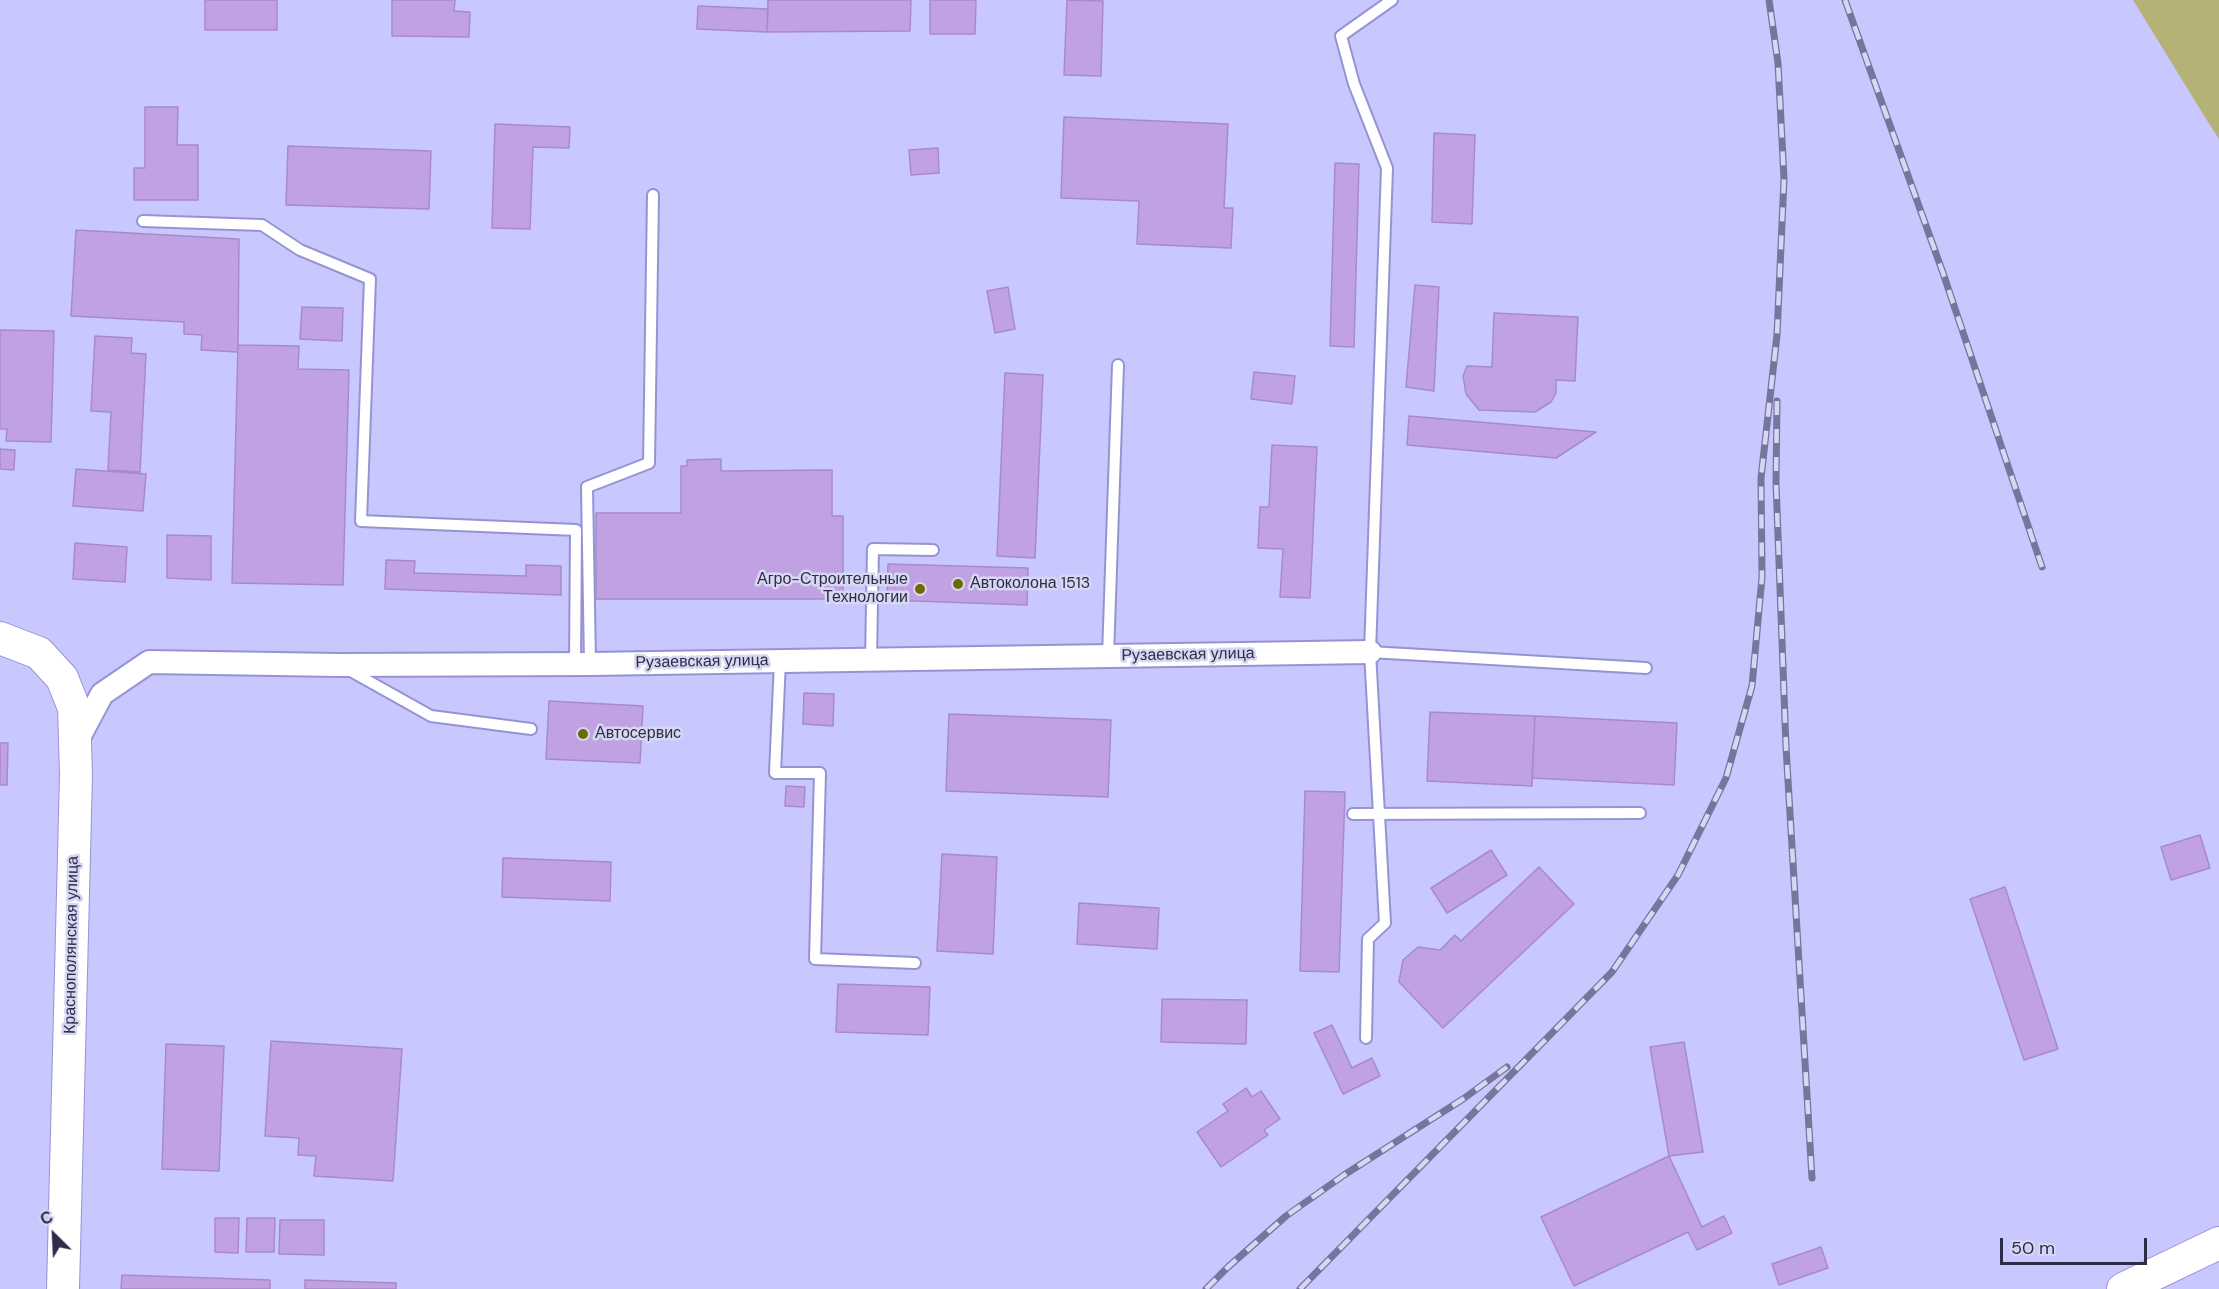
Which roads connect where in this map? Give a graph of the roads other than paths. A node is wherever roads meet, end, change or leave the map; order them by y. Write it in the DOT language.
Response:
graph roads {
  1 [pos="1392,0"];
  2 [pos="653,195"];
  3 [pos="143,221"];
  4 [pos="1118,365"];
  5 [pos="933,550"];
  6 [pos="0,638"];
  7 [pos="1370,652"];
  8 [pos="1108,656"];
  9 [pos="871,659"];
  10 [pos="780,662"];
  11 [pos="582,664"];
  12 [pos="338,665"];
  13 [pos="1646,668"];
  14 [pos="531,729"];
  15 [pos="75,745"];
  16 [pos="1640,813"];
  17 [pos="1353,814"];
  18 [pos="1378,814"];
  19 [pos="915,963"];
  20 [pos="1366,1038"];
  21 [pos="2219,1243"];
  22 [pos="63,1289"];
  23 [pos="2123,1289"];
  1 -- 7 [label="lane"];
  2 -- 11 [label="lane"];
  3 -- 11 [label="lane"];
  4 -- 8 [label="lane"];
  5 -- 9 [label="lane"];
  6 -- 15 [label="street, Краснополянская улица"];
  7 -- 8 [label="street, Рузаевская улица"];
  7 -- 13 [label="lane"];
  7 -- 18 [label="lane"];
  8 -- 9 [label="street, Рузаевская улица"];
  9 -- 10 [label="street, Рузаевская улица"];
  10 -- 11 [label="street, Рузаевская улица"];
  10 -- 19 [label="lane"];
  11 -- 12 [label="street, Рузаевская улица"];
  12 -- 14 [label="lane"];
  12 -- 15 [label="street, Рузаевская улица"];
  15 -- 22 [label="street, Краснополянская улица"];
  16 -- 18 [label="lane"];
  17 -- 18 [label="lane"];
  18 -- 20 [label="lane"];
  21 -- 23 [label="street"];
}
